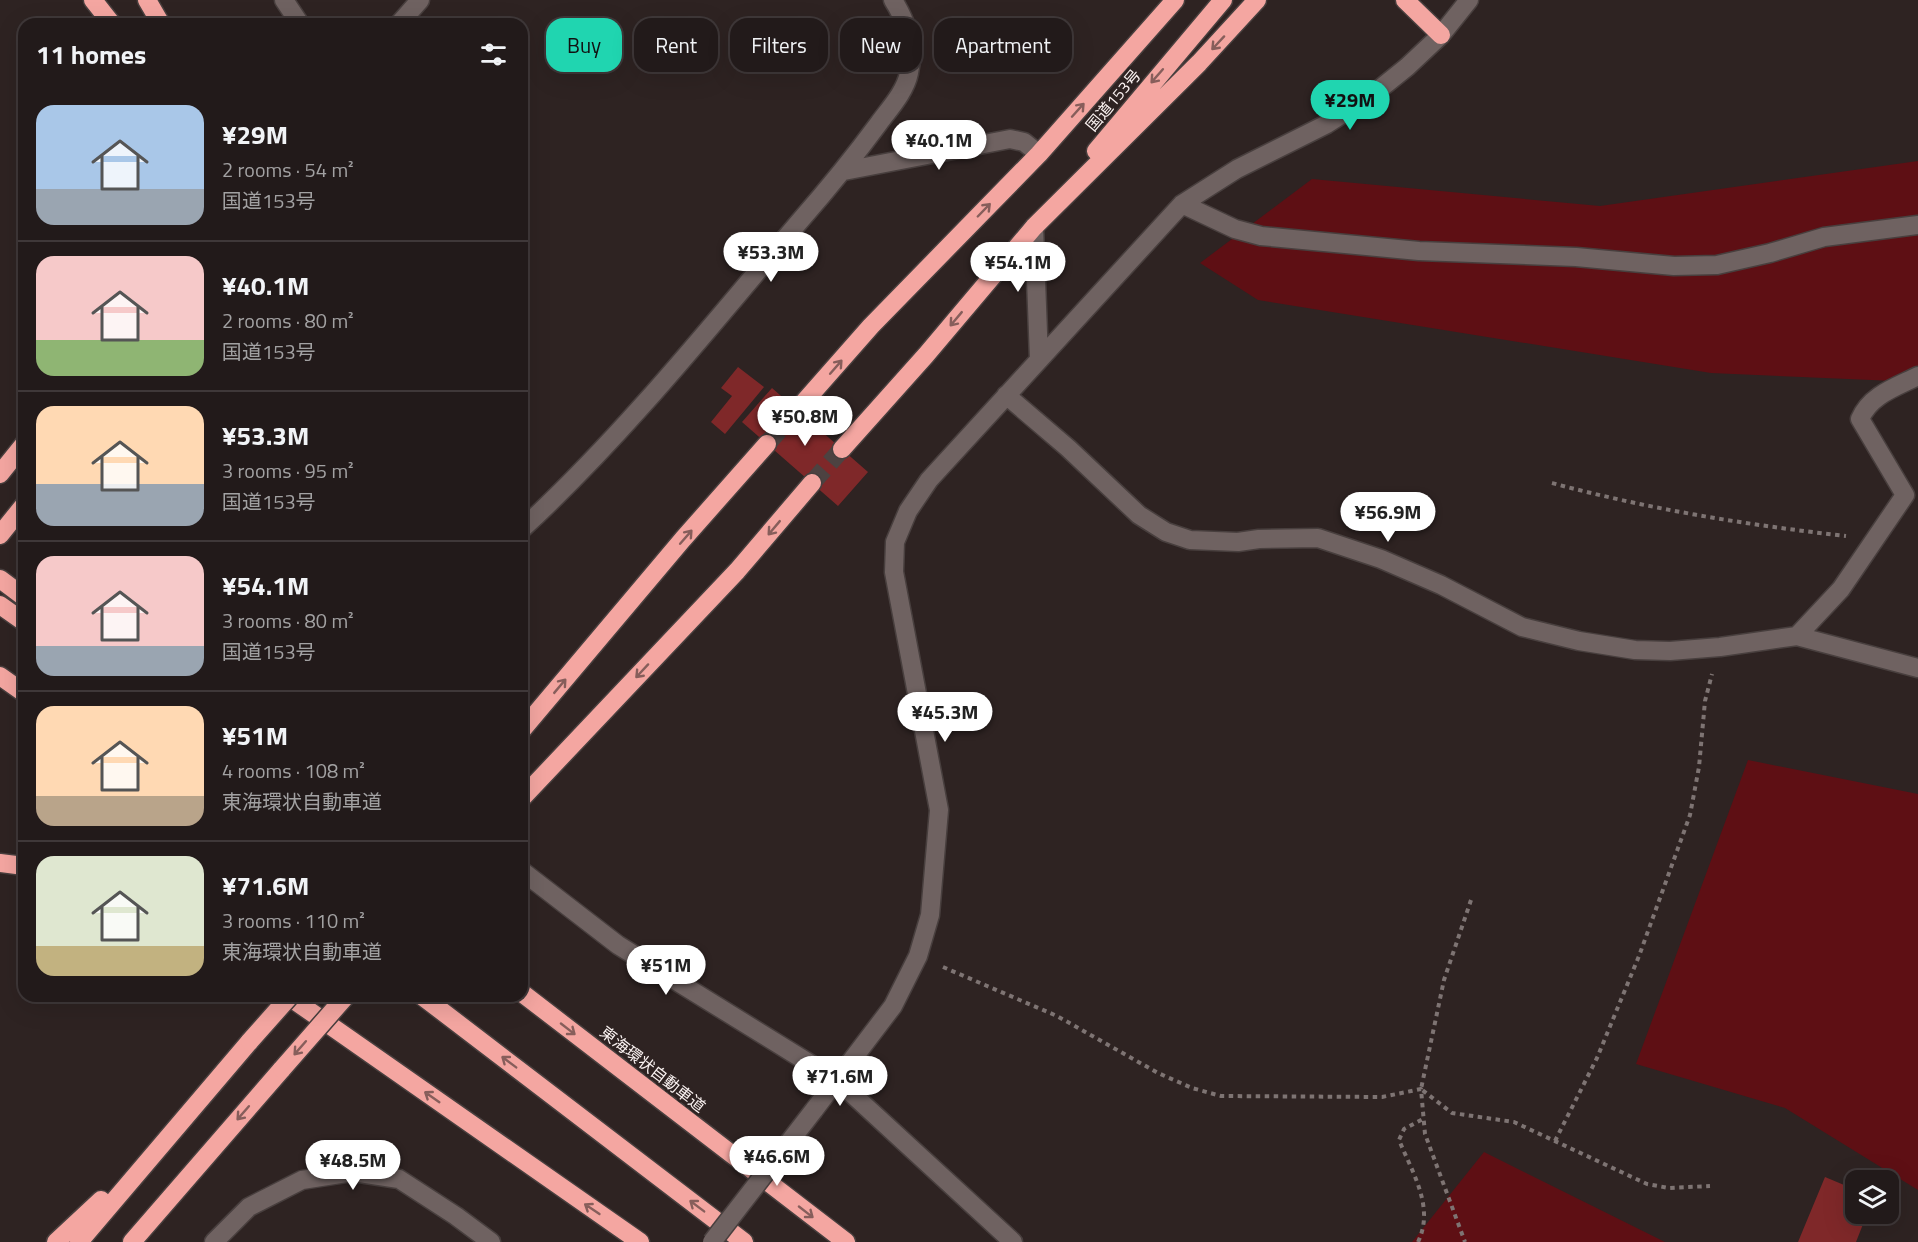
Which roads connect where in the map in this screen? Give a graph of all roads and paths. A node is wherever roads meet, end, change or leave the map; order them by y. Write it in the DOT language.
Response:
graph roads {
  1 [pos="93,0"];
  2 [pos="147,0"];
  3 [pos="284,0"];
  4 [pos="420,0"];
  5 [pos="892,0"];
  6 [pos="1175,0"];
  7 [pos="1223,0"];
  8 [pos="1257,0"];
  9 [pos="1405,0"];
  10 [pos="1425,0"];
  11 [pos="1469,0"];
  12 [pos="107,18"];
  13 [pos="158,18"];
  14 [pos="296,18"];
  15 [pos="404,18"];
  16 [pos="1441,35"];
  17 [pos="1039,154"];
  18 [pos="844,171"];
  19 [pos="1182,204"];
  20 [pos="1918,225"];
  21 [pos="1034,226"];
  22 [pos="1039,359"];
  23 [pos="1918,376"];
  24 [pos="1006,395"];
  25 [pos="797,411"];
  26 [pos="767,444"];
  27 [pos="842,449"];
  28 [pos="18,452"];
  29 [pos="0,474"];
  30 [pos="812,483"];
  31 [pos="1552,483"];
  32 [pos="18,513"];
  33 [pos="528,523"];
  34 [pos="0,535"];
  35 [pos="1876,540"];
  36 [pos="0,579"];
  37 [pos="18,592"];
  38 [pos="0,605"];
  39 [pos="18,618"];
  40 [pos="1797,636"];
  41 [pos="1720,647"];
  42 [pos="1918,668"];
  43 [pos="0,676"];
  44 [pos="18,689"];
  45 [pos="528,723"];
  46 [pos="528,792"];
  47 [pos="0,863"];
  48 [pos="18,865"];
  49 [pos="528,876"];
  50 [pos="1471,900"];
  51 [pos="918,956"];
  52 [pos="528,998"];
  53 [pos="284,1002"];
  54 [pos="298,1002"];
  55 [pos="341,1002"];
  56 [pos="430,1002"];
  57 [pos="838,1081"];
  58 [pos="1421,1089"];
  59 [pos="184,1118"];
  60 [pos="1423,1119"];
  61 [pos="1555,1141"];
  62 [pos="1710,1186"];
  63 [pos="56,1242"];
  64 [pos="79,1242"];
  65 [pos="132,1242"];
  66 [pos="214,1242"];
  67 [pos="491,1242"];
  68 [pos="640,1242"];
  69 [pos="712,1242"];
  70 [pos="744,1242"];
  71 [pos="846,1242"];
  72 [pos="1013,1242"];
  73 [pos="1418,1242"];
  74 [pos="1465,1242"];
  1 -- 12 [label="highway"];
  2 -- 13 [label="highway"];
  3 -- 14 [label="street"];
  4 -- 15 [label="street"];
  5 -- 18 [label="street"];
  17 -- 6 [label="highway, 国道153号, one-way"];
  7 -- 21 [label="highway, 国道153号, one-way"];
  8 -- 21 [label="highway, one-way"];
  9 -- 16 [label="highway"];
  10 -- 16 [label="highway"];
  11 -- 16 [label="street"];
  16 -- 19 [label="street"];
  17 -- 18 [label="street"];
  25 -- 17 [label="highway, 国道153号, one-way"];
  18 -- 33 [label="street"];
  19 -- 20 [label="street"];
  19 -- 22 [label="street"];
  21 -- 22 [label="street"];
  21 -- 27 [label="highway, one-way"];
  22 -- 24 [label="street"];
  23 -- 35 [label="street"];
  24 -- 41 [label="street"];
  24 -- 51 [label="street"];
  45 -- 26 [label="highway, one-way"];
  28 -- 29 [label="highway"];
  30 -- 46 [label="highway, one-way"];
  31 -- 35 [label="path"];
  32 -- 34 [label="highway"];
  35 -- 40 [label="street"];
  36 -- 37 [label="highway"];
  38 -- 39 [label="highway"];
  40 -- 41 [label="street"];
  40 -- 42 [label="street"];
  41 -- 61 [label="path"];
  43 -- 44 [label="highway"];
  47 -- 48 [label="highway"];
  49 -- 57 [label="street"];
  50 -- 58 [label="path"];
  51 -- 57 [label="street"];
  51 -- 58 [label="path"];
  52 -- 71 [label="highway, 東海環状自動車道, one-way"];
  53 -- 59 [label="highway, bridge"];
  68 -- 54 [label="highway, one-way"];
  55 -- 65 [label="highway, one-way, bridge"];
  70 -- 56 [label="highway, one-way"];
  57 -- 69 [label="street, bridge"];
  57 -- 72 [label="street"];
  58 -- 60 [label="path"];
  58 -- 61 [label="path"];
  59 -- 63 [label="highway"];
  59 -- 64 [label="highway"];
  60 -- 73 [label="path"];
  60 -- 74 [label="path"];
  61 -- 62 [label="path"];
  66 -- 67 [label="street"];
}
